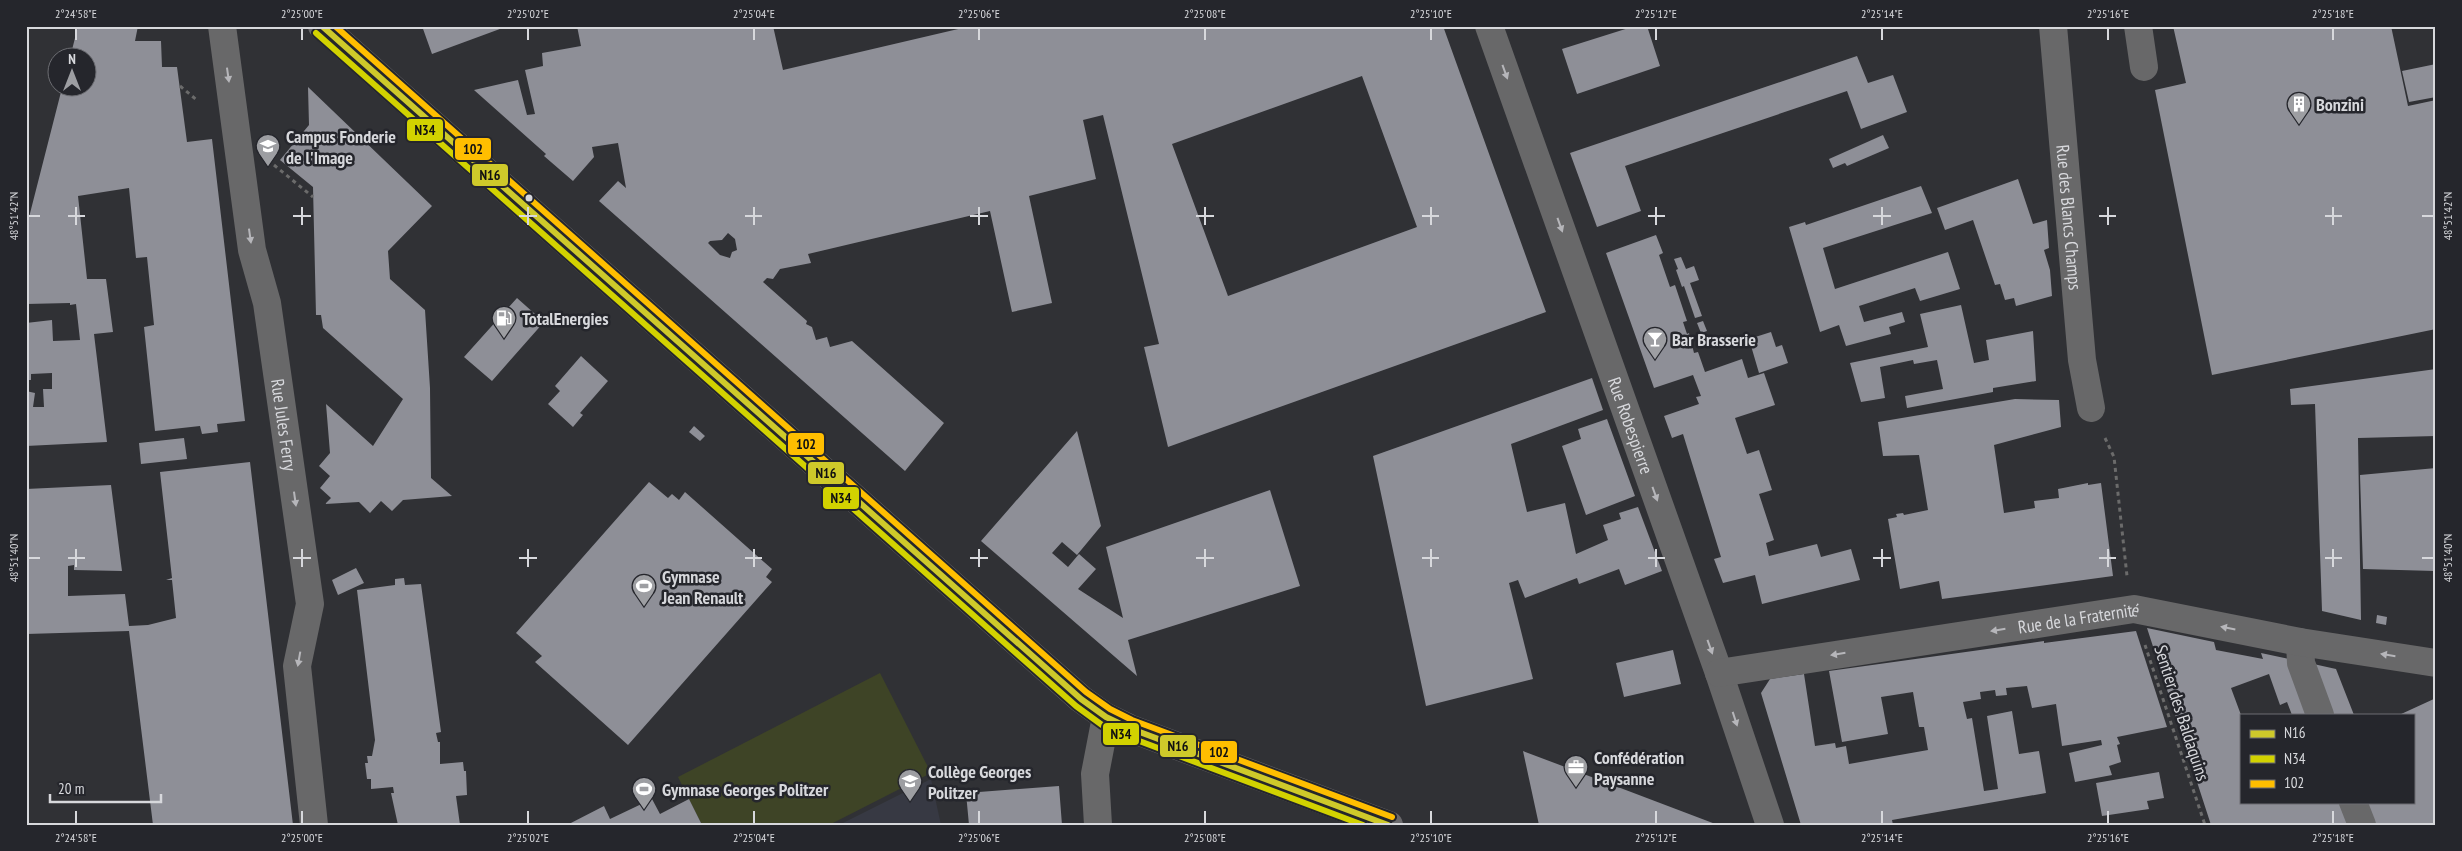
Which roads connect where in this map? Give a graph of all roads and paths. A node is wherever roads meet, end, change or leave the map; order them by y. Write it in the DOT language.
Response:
graph roads {
  1 [pos="222,26"];
  2 [pos="322,26"];
  3 [pos="1489,26"];
  4 [pos="2053,26"];
  5 [pos="2138,26"];
  6 [pos="2144,67"];
  7 [pos="2090,408"];
  8 [pos="2134,609"];
  9 [pos="2300,642"];
  10 [pos="2436,663"];
  11 [pos="1719,673"];
  12 [pos="2320,714"];
  13 [pos="1106,717"];
  14 [pos="2354,804"];
  15 [pos="314,825"];
  16 [pos="1098,825"];
  17 [pos="1389,825"];
  18 [pos="1770,825"];
  19 [pos="2205,825"];
  20 [pos="2362,825"];
  1 -- 15 [label="street, Rue Jules Ferry, one-way"];
  2 -- 13 [label="main road"];
  3 -- 11 [label="street, Rue Robespierre, one-way"];
  4 -- 7 [label="street, Rue des Blancs Champs"];
  5 -- 6 [label="street"];
  7 -- 8 [label="path, Sentier des Baldaquins"];
  9 -- 8 [label="street, Rue de la Fraternité, one-way"];
  8 -- 11 [label="street, Rue de la Fraternité, one-way"];
  8 -- 19 [label="path, Sentier des Baldaquins"];
  10 -- 9 [label="street, Rue de la Fraternité, one-way"];
  9 -- 12 [label="street"];
  11 -- 18 [label="street, Rue Robespierre, one-way"];
  13 -- 16 [label="street"];
  13 -- 17 [label="main road"];
  14 -- 20 [label="street"];
}
